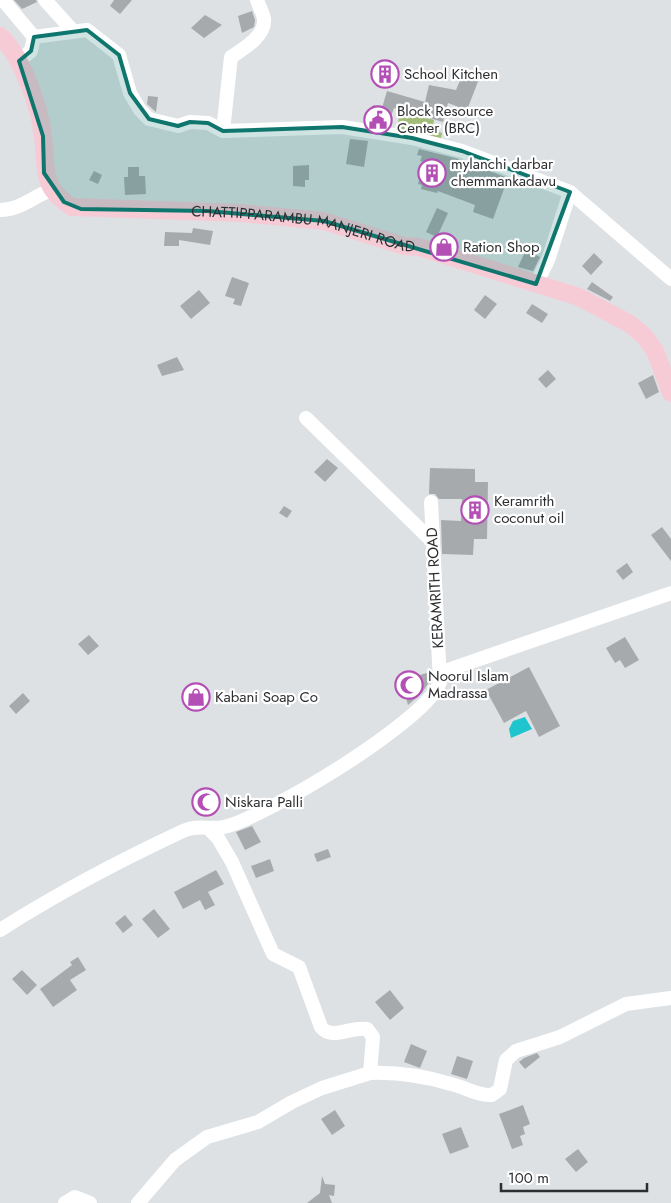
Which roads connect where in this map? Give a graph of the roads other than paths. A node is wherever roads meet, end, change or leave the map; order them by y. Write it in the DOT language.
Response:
graph roads {
  1 [pos="3,0"];
  2 [pos="46,0"];
  3 [pos="257,0"];
  4 [pos="74,32"];
  5 [pos="0,36"];
  6 [pos="34,37"];
  7 [pos="18,61"];
  8 [pos="223,131"];
  9 [pos="54,189"];
  10 [pos="570,192"];
  11 [pos="0,210"];
  12 [pos="671,279"];
  13 [pos="536,284"];
  14 [pos="671,393"];
  15 [pos="306,418"];
  16 [pos="431,502"];
  17 [pos="433,542"];
  18 [pos="671,593"];
  19 [pos="440,674"];
  20 [pos="208,828"];
  21 [pos="0,930"];
  22 [pos="671,998"];
  23 [pos="370,1073"];
  24 [pos="65,1203"];
  25 [pos="90,1203"];
  26 [pos="138,1203"];
  1 -- 6 [label="street"];
  2 -- 4 [label="street"];
  3 -- 8 [label="street"];
  4 -- 6 [label="street"];
  4 -- 8 [label="street"];
  5 -- 7 [label="main road, CHATTIPPARAMBU MANJERI ROAD"];
  6 -- 7 [label="street"];
  7 -- 9 [label="main road, CHATTIPPARAMBU MANJERI ROAD"];
  8 -- 10 [label="street"];
  9 -- 11 [label="street"];
  9 -- 13 [label="main road, CHATTIPPARAMBU MANJERI ROAD"];
  10 -- 12 [label="street"];
  10 -- 13 [label="street"];
  13 -- 14 [label="main road, CHATTIPPARAMBU MANJERI ROAD"];
  15 -- 17 [label="street"];
  16 -- 17 [label="street, KERAMRITH ROAD"];
  17 -- 19 [label="street, KERAMRITH ROAD"];
  18 -- 19 [label="street"];
  19 -- 20 [label="street"];
  20 -- 21 [label="street"];
  20 -- 23 [label="street"];
  22 -- 23 [label="street"];
  23 -- 26 [label="street"];
  24 -- 25 [label="street"];
}
